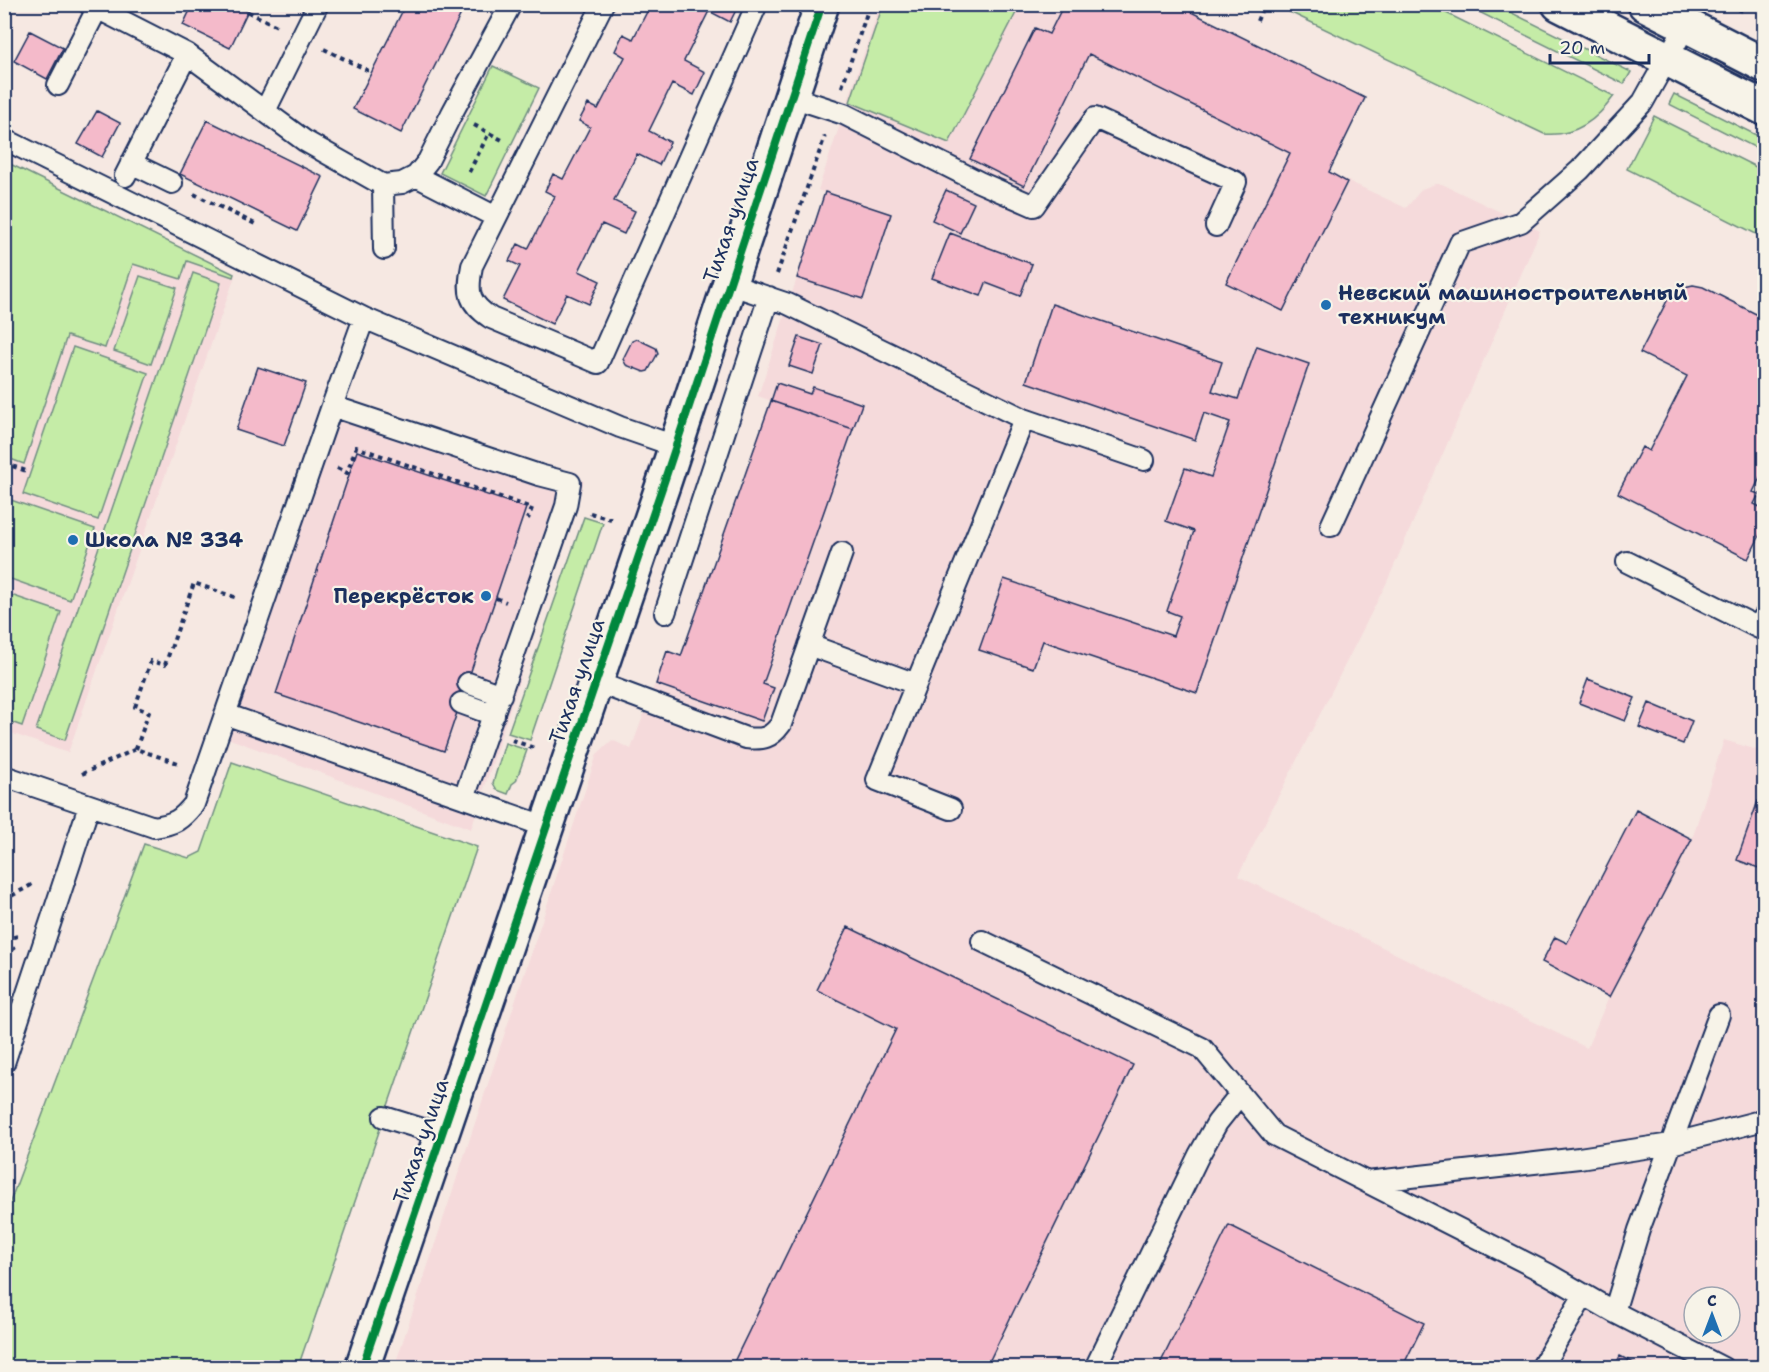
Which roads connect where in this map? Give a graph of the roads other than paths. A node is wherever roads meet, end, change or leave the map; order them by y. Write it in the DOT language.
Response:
graph roads {
  1 [pos="318,4"];
  2 [pos="512,4"];
  3 [pos="603,4"];
  4 [pos="757,4"];
  5 [pos="822,4"];
  6 [pos="1559,4"];
  7 [pos="93,7"];
  8 [pos="1667,12"];
  9 [pos="187,54"];
  10 [pos="1658,54"];
  11 [pos="1764,65"];
  12 [pos="58,85"];
  13 [pos="792,97"];
  14 [pos="1764,108"];
  15 [pos="265,111"];
  16 [pos="4,139"];
  17 [pos="416,176"];
  18 [pos="172,183"];
  19 [pos="383,185"];
  20 [pos="496,217"];
  21 [pos="1216,226"];
  22 [pos="384,249"];
  23 [pos="729,284"];
  24 [pos="769,297"];
  25 [pos="364,318"];
  26 [pos="332,406"];
  27 [pos="1024,419"];
  28 [pos="675,446"];
  29 [pos="1144,460"];
  30 [pos="1331,526"];
  31 [pos="842,553"];
  32 [pos="1627,562"];
  33 [pos="665,613"];
  34 [pos="1764,617"];
  35 [pos="809,645"];
  36 [pos="596,682"];
  37 [pos="468,683"];
  38 [pos="916,684"];
  39 [pos="501,695"];
  40 [pos="461,703"];
  41 [pos="225,714"];
  42 [pos="494,715"];
  43 [pos="4,776"];
  44 [pos="464,798"];
  45 [pos="89,806"];
  46 [pos="951,809"];
  47 [pos="547,827"];
  48 [pos="982,941"];
  49 [pos="1719,1016"];
  50 [pos="4,1062"];
  51 [pos="1240,1094"];
  52 [pos="384,1117"];
  53 [pos="1764,1120"];
  54 [pos="442,1135"];
  55 [pos="1671,1144"];
  56 [pos="1367,1182"];
  57 [pos="1584,1295"];
  58 [pos="1614,1312"];
  59 [pos="363,1368"];
  60 [pos="1095,1368"];
  61 [pos="1541,1368"];
  62 [pos="1723,1368"];
  1 -- 15 [label="lane"];
  2 -- 17 [label="lane"];
  3 -- 20 [label="lane"];
  4 -- 20 [label="lane"];
  5 -- 13 [label="street, Тихая улица"];
  6 -- 10 [label="street"];
  7 -- 9 [label="lane"];
  7 -- 12 [label="lane"];
  8 -- 10 [label="lane"];
  8 -- 11 [label="street"];
  9 -- 15 [label="lane"];
  9 -- 18 [label="lane"];
  10 -- 14 [label="street"];
  10 -- 30 [label="lane"];
  13 -- 21 [label="lane"];
  13 -- 23 [label="street, Тихая улица"];
  15 -- 19 [label="lane"];
  16 -- 25 [label="lane"];
  17 -- 19 [label="lane"];
  17 -- 20 [label="lane"];
  19 -- 22 [label="lane"];
  23 -- 24 [label="lane"];
  23 -- 28 [label="street, Тихая улица"];
  24 -- 27 [label="lane"];
  24 -- 33 [label="lane"];
  25 -- 26 [label="lane"];
  25 -- 28 [label="lane"];
  26 -- 39 [label="lane"];
  26 -- 41 [label="lane"];
  27 -- 29 [label="lane"];
  27 -- 38 [label="lane"];
  28 -- 36 [label="street, Тихая улица"];
  31 -- 35 [label="lane"];
  32 -- 34 [label="lane"];
  35 -- 36 [label="lane"];
  35 -- 38 [label="lane"];
  36 -- 47 [label="street, Тихая улица"];
  37 -- 39 [label="lane"];
  38 -- 46 [label="lane"];
  39 -- 42 [label="lane"];
  40 -- 42 [label="lane"];
  41 -- 44 [label="lane"];
  41 -- 45 [label="lane"];
  42 -- 44 [label="lane"];
  43 -- 45 [label="lane"];
  44 -- 47 [label="lane"];
  45 -- 50 [label="lane"];
  47 -- 54 [label="street, Тихая улица"];
  48 -- 51 [label="lane"];
  49 -- 55 [label="lane"];
  51 -- 56 [label="lane"];
  51 -- 60 [label="lane"];
  52 -- 54 [label="lane"];
  53 -- 55 [label="lane"];
  54 -- 59 [label="street, Тихая улица"];
  55 -- 56 [label="lane"];
  55 -- 58 [label="lane"];
  56 -- 57 [label="lane"];
  57 -- 58 [label="lane"];
  57 -- 61 [label="lane"];
  58 -- 62 [label="lane"];
}
